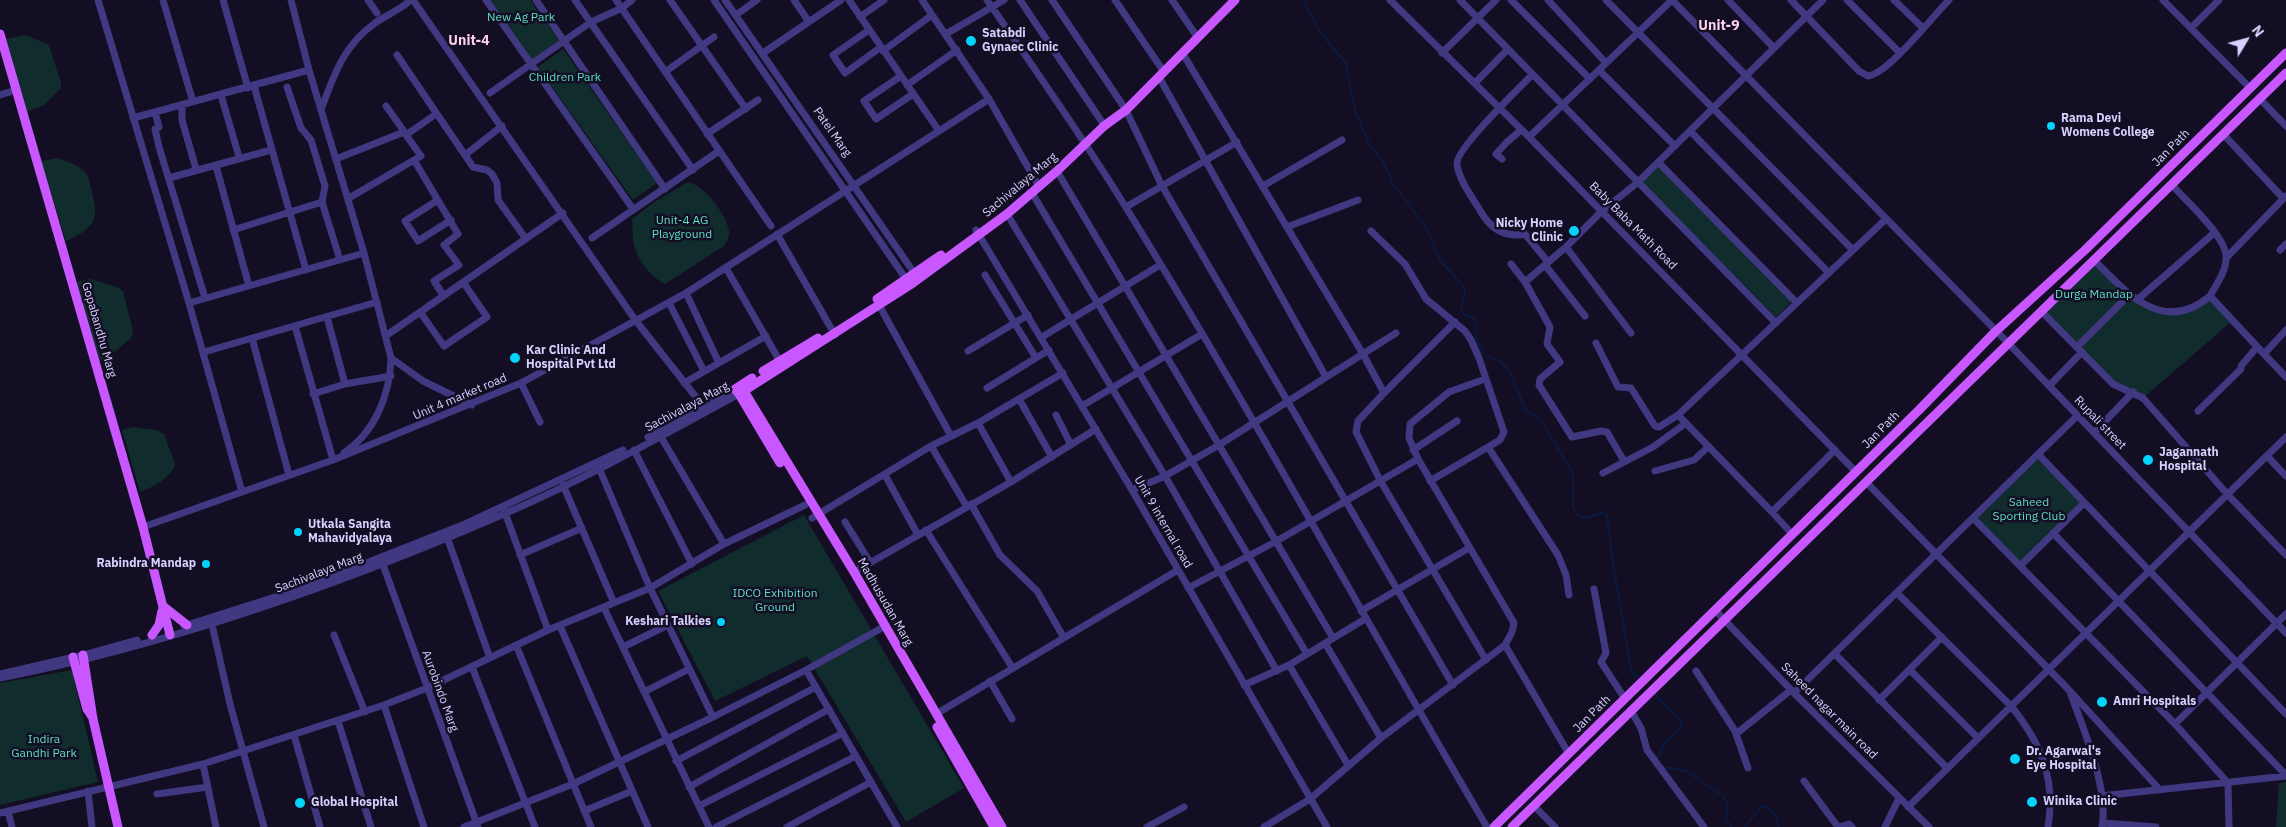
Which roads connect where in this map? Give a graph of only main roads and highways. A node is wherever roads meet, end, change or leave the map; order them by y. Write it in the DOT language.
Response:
graph roads {
  1 [pos="1228,0"];
  2 [pos="1235,0"];
  3 [pos="0,34"];
  4 [pos="1197,36"];
  5 [pos="2286,53"];
  6 [pos="1161,72"];
  7 [pos="2286,73"];
  8 [pos="1124,108"];
  9 [pos="1084,142"];
  10 [pos="978,233"];
  11 [pos="912,279"];
  12 [pos="833,332"];
  13 [pos="740,390"];
  14 [pos="814,516"];
  15 [pos="162,606"];
  16 [pos="187,625"];
  17 [pos="169,632"];
  18 [pos="152,635"];
  19 [pos="84,658"];
  20 [pos="74,660"];
  21 [pos="93,719"];
  22 [pos="118,827"];
  23 [pos="994,827"];
  24 [pos="1002,827"];
  25 [pos="1494,827"];
  26 [pos="1512,827"];
  1 -- 4 [label="main road, Sachivalaya Marg"];
  2 -- 4 [label="main road, Sachivalaya Marg"];
  3 -- 15 [label="main road, Gopabandhu Marg"];
  4 -- 6 [label="main road, Sachivalaya Marg"];
  4 -- 6 [label="main road, Sachivalaya Marg"];
  5 -- 25 [label="main road, Jan Path"];
  6 -- 8 [label="main road, Sachivalaya Marg"];
  7 -- 26 [label="main road, Jan Path"];
  8 -- 9 [label="main road, Sachivalaya Marg"];
  8 -- 9 [label="main road, Sachivalaya Marg"];
  9 -- 10 [label="main road, Sachivalaya Marg"];
  9 -- 10 [label="main road, Sachivalaya Marg"];
  10 -- 11 [label="main road, Sachivalaya Marg"];
  11 -- 12 [label="main road, Sachivalaya Marg"];
  11 -- 12 [label="main road, Sachivalaya Marg"];
  12 -- 13 [label="main road, Sachivalaya Marg"];
  13 -- 14 [label="main road, Madhusudan Marg"];
  13 -- 14 [label="main road, Madhusudan Marg"];
  14 -- 23 [label="main road, Madhusudan Marg"];
  14 -- 24 [label="main road, Madhusudan Marg"];
  15 -- 16 [label="main road"];
  15 -- 17 [label="main road, Gopabandhu Marg"];
  15 -- 18 [label="main road"];
  19 -- 21 [label="main road"];
  20 -- 21 [label="main road"];
  21 -- 22 [label="main road"];
}
